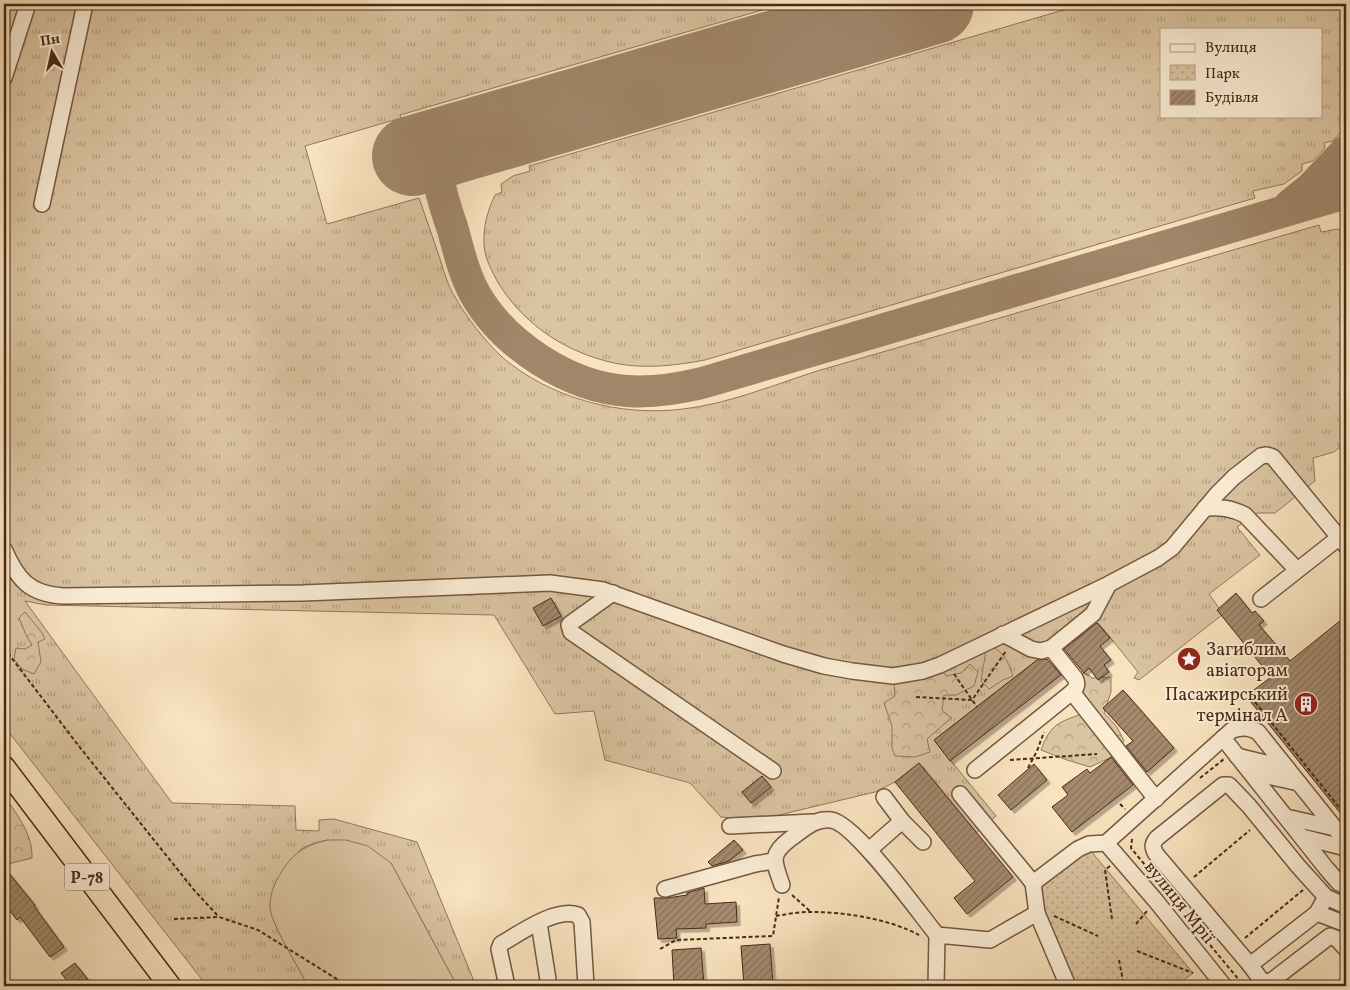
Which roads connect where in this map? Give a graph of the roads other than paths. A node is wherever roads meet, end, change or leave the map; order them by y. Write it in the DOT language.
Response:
graph roads {
  1 [pos="28,4"];
  2 [pos="85,4"];
  3 [pos="4,78"];
  4 [pos="42,204"];
  5 [pos="1206,508"];
  6 [pos="1344,539"];
  7 [pos="4,548"];
  8 [pos="1298,570"];
  9 [pos="1109,584"];
  10 [pos="612,593"];
  11 [pos="1261,599"];
  12 [pos="1009,637"];
  13 [pos="1051,648"];
  14 [pos="1072,692"];
  15 [pos="1227,734"];
  16 [pos="1237,756"];
  17 [pos="4,767"];
  18 [pos="1287,768"];
  19 [pos="975,770"];
  20 [pos="773,771"];
  21 [pos="1250,772"];
  22 [pos="1299,783"];
  23 [pos="960,794"];
  24 [pos="884,796"];
  25 [pos="1156,799"];
  26 [pos="1286,818"];
  27 [pos="902,821"];
  28 [pos="813,822"];
  29 [pos="730,826"];
  30 [pos="1335,828"];
  31 [pos="1302,837"];
  32 [pos="923,842"];
  33 [pos="1346,842"];
  34 [pos="1106,843"];
  35 [pos="1346,848"];
  36 [pos="869,850"];
  37 [pos="773,861"];
  38 [pos="1326,868"];
  39 [pos="1346,876"];
  40 [pos="1034,883"];
  41 [pos="782,884"];
  42 [pos="1346,886"];
  43 [pos="665,889"];
  44 [pos="1326,897"];
  45 [pos="1346,906"];
  46 [pos="1317,913"];
  47 [pos="1037,914"];
  48 [pos="539,922"];
  49 [pos="1346,924"];
  50 [pos="937,940"];
  51 [pos="1346,949"];
  52 [pos="1250,966"];
  53 [pos="1282,982"];
  54 [pos="170,986"];
  55 [pos="507,986"];
  56 [pos="549,986"];
  57 [pos="586,986"];
  58 [pos="936,986"];
  59 [pos="1068,986"];
  60 [pos="1224,986"];
  1 -- 3 [label="street"];
  2 -- 4 [label="street"];
  5 -- 6 [label="street"];
  5 -- 8 [label="street"];
  5 -- 9 [label="street"];
  6 -- 8 [label="street"];
  7 -- 10 [label="street"];
  8 -- 11 [label="street"];
  9 -- 12 [label="street"];
  9 -- 13 [label="street"];
  10 -- 12 [label="street"];
  10 -- 20 [label="street"];
  12 -- 13 [label="street"];
  13 -- 14 [label="street"];
  14 -- 19 [label="street"];
  14 -- 25 [label="street"];
  15 -- 16 [label="street"];
  15 -- 18 [label="street"];
  15 -- 25 [label="street"];
  16 -- 18 [label="street"];
  16 -- 21 [label="street"];
  17 -- 54 [label="highway, Р-78"];
  18 -- 22 [label="street"];
  21 -- 22 [label="street"];
  21 -- 26 [label="street"];
  22 -- 30 [label="street"];
  23 -- 40 [label="street"];
  24 -- 27 [label="street"];
  25 -- 34 [label="street"];
  26 -- 30 [label="street"];
  26 -- 31 [label="street"];
  27 -- 32 [label="street"];
  27 -- 36 [label="street"];
  28 -- 29 [label="street"];
  28 -- 36 [label="street"];
  28 -- 37 [label="street"];
  30 -- 33 [label="street"];
  31 -- 35 [label="street"];
  31 -- 38 [label="street"];
  34 -- 40 [label="street"];
  34 -- 60 [label="street, вулиця Мрії"];
  36 -- 50 [label="street"];
  37 -- 41 [label="street"];
  37 -- 43 [label="street"];
  38 -- 39 [label="street"];
  38 -- 42 [label="street"];
  40 -- 47 [label="street"];
  44 -- 45 [label="street"];
  44 -- 46 [label="street"];
  44 -- 52 [label="street"];
  46 -- 49 [label="street"];
  46 -- 52 [label="street"];
  47 -- 50 [label="street"];
  47 -- 59 [label="street"];
  48 -- 55 [label="street"];
  48 -- 56 [label="street"];
  48 -- 57 [label="street"];
  50 -- 58 [label="street"];
  51 -- 53 [label="street"];
  52 -- 53 [label="street"];
}
